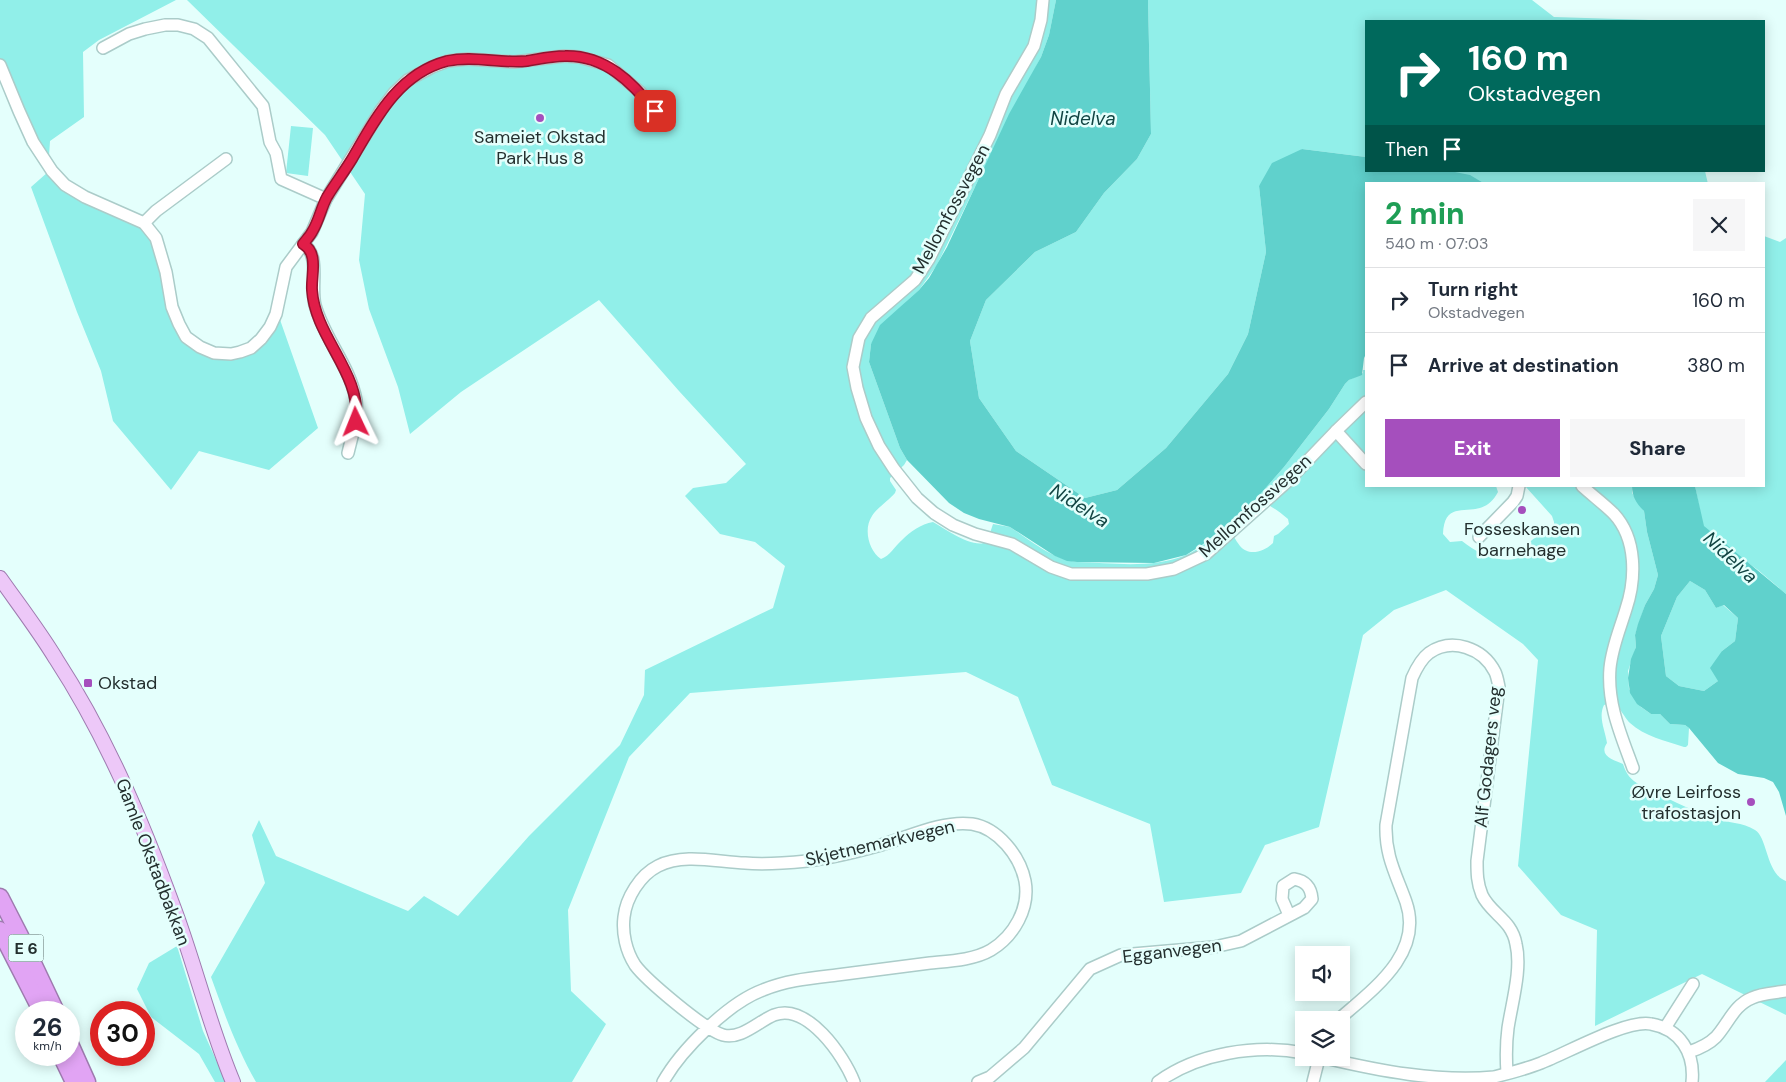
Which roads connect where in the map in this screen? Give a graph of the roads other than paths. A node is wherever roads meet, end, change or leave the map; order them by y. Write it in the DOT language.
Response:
graph roads {
  1 [pos="1043,0"];
  2 [pos="103,48"];
  3 [pos="0,65"];
  4 [pos="660,118"];
  5 [pos="226,159"];
  6 [pos="326,199"];
  7 [pos="144,224"];
  8 [pos="303,244"];
  9 [pos="1365,403"];
  10 [pos="1336,431"];
  11 [pos="348,453"];
  12 [pos="1365,463"];
  13 [pos="1519,487"];
  14 [pos="1583,487"];
  15 [pos="1478,537"];
  16 [pos="0,578"];
  17 [pos="1632,768"];
  18 [pos="0,897"];
  19 [pos="1290,915"];
  20 [pos="0,930"];
  21 [pos="1694,984"];
  22 [pos="1786,991"];
  23 [pos="36,1001"];
  24 [pos="51,1001"];
  25 [pos="1348,1011"];
  26 [pos="709,1028"];
  27 [pos="1665,1028"];
  28 [pos="1295,1052"];
  29 [pos="1689,1052"];
  30 [pos="1350,1064"];
  31 [pos="62,1066"];
  32 [pos="70,1066"];
  33 [pos="78,1066"];
  34 [pos="1317,1066"];
  35 [pos="1507,1074"];
  36 [pos="83,1081"];
  37 [pos="64,1082"];
  38 [pos="233,1082"];
  39 [pos="663,1082"];
  40 [pos="854,1082"];
  41 [pos="978,1082"];
  42 [pos="1158,1082"];
  43 [pos="1313,1082"];
  44 [pos="1692,1082"];
  1 -- 10 [label="street, Mellomfossvegen"];
  2 -- 6 [label="street"];
  3 -- 7 [label="street"];
  4 -- 6 [label="street"];
  5 -- 7 [label="street"];
  6 -- 8 [label="street"];
  7 -- 8 [label="street"];
  8 -- 11 [label="street"];
  9 -- 10 [label="street, Mellomfossvegen"];
  10 -- 12 [label="street"];
  13 -- 15 [label="street"];
  14 -- 17 [label="street"];
  16 -- 38 [label="main road, Gamle Okstadbakkan"];
  18 -- 24 [label="highway, E 6"];
  19 -- 41 [label="street, Egganvegen"];
  20 -- 23 [label="highway, E 6"];
  21 -- 27 [label="street"];
  22 -- 29 [label="street"];
  25 -- 35 [label="street, Alf Godagers veg"];
  26 -- 26 [label="street, Skjetnemarkvegen"];
  26 -- 39 [label="street, Skjetnemarkvegen"];
  26 -- 40 [label="street"];
  27 -- 29 [label="street"];
  27 -- 35 [label="street"];
  28 -- 42 [label="street"];
  29 -- 44 [label="street"];
  30 -- 35 [label="street"];
  31 -- 37 [label="highway"];
  32 -- 36 [label="highway"];
  33 -- 36 [label="highway"];
  34 -- 43 [label="street"];
}
